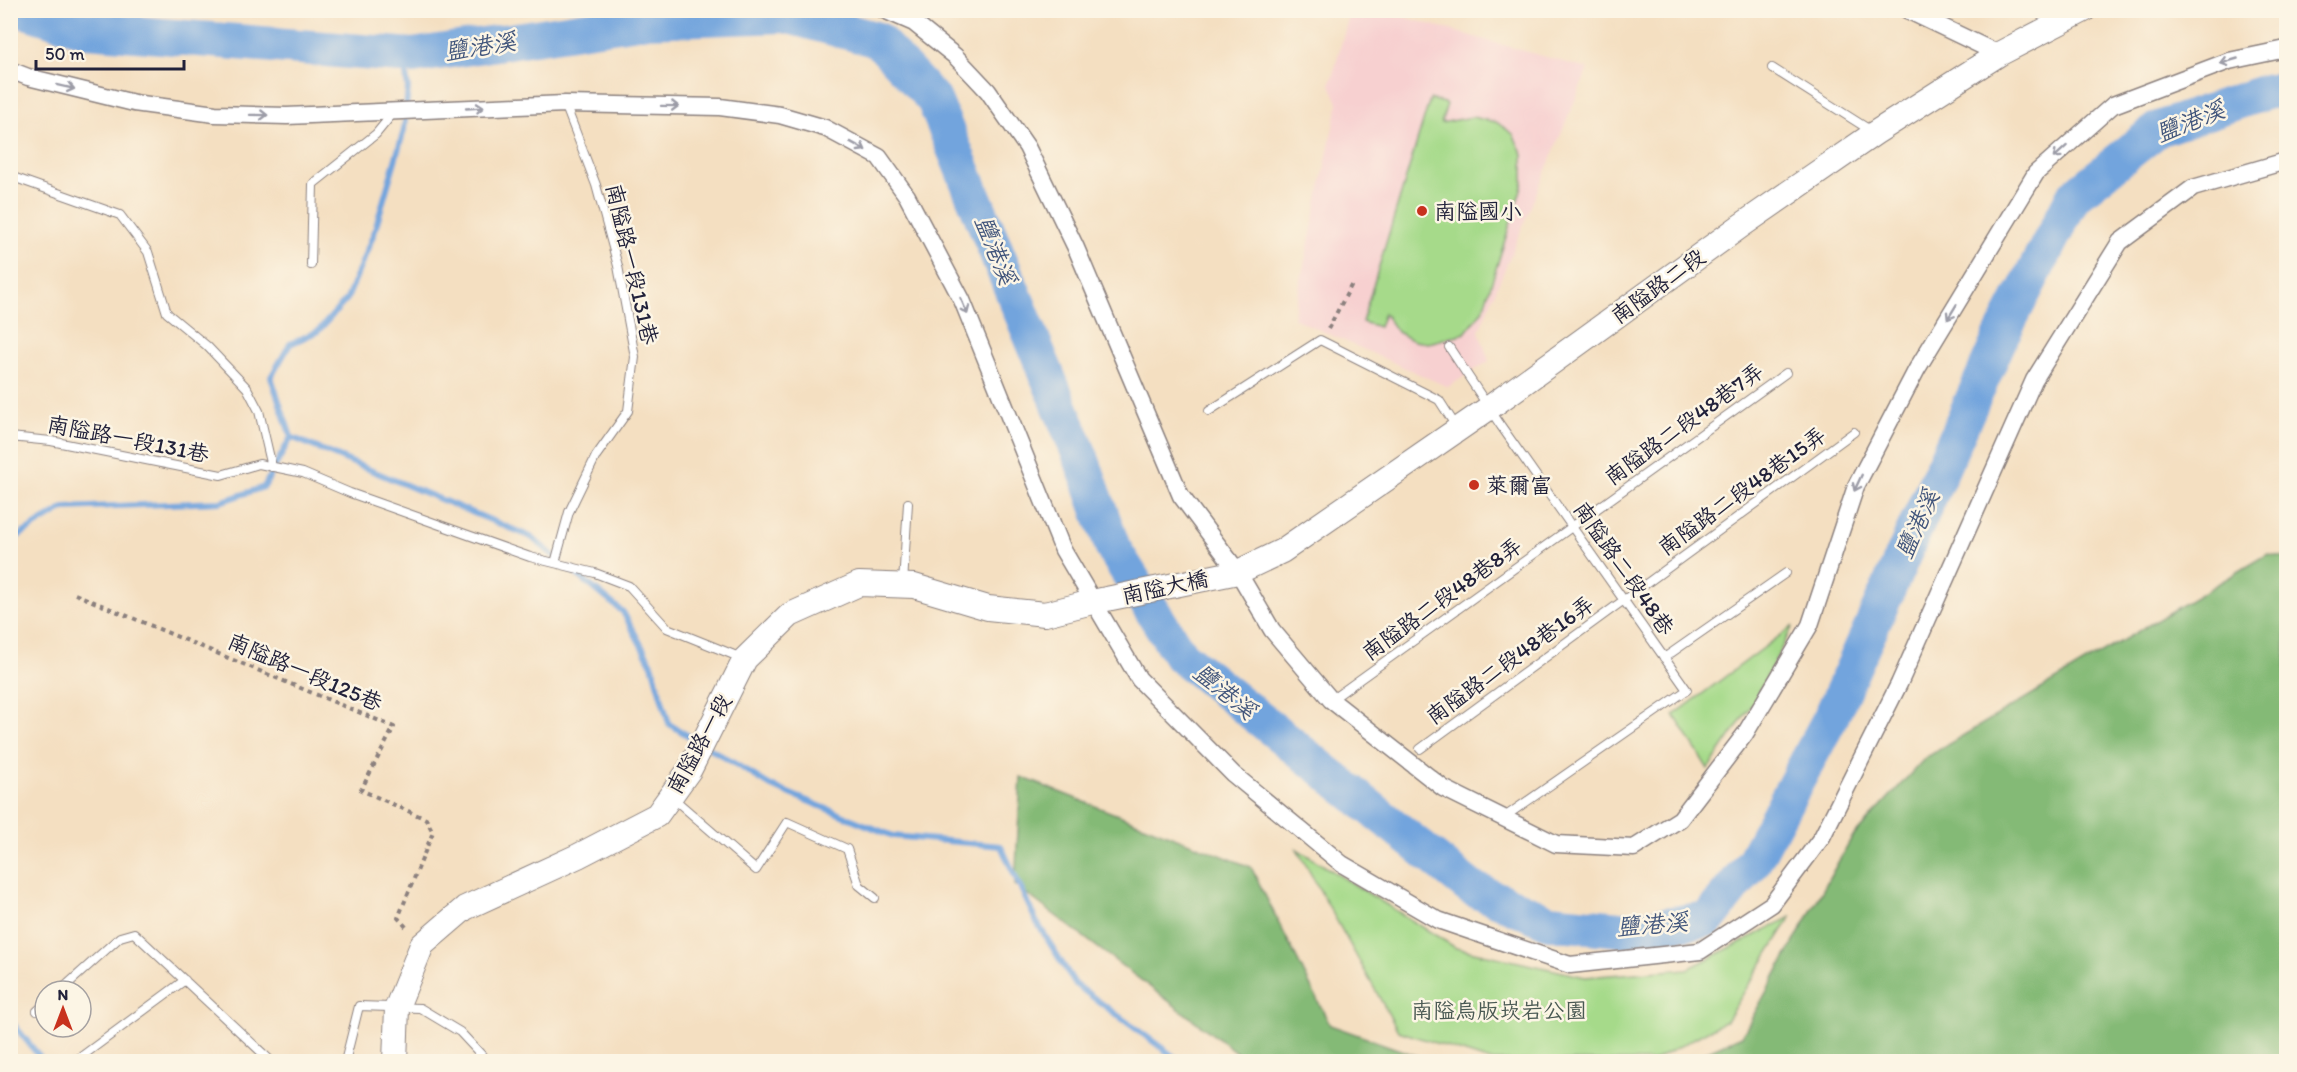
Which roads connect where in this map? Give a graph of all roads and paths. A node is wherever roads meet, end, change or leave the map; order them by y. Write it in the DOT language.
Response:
graph roads {
  1 [pos="884,10"];
  2 [pos="1907,10"];
  3 [pos="2084,10"];
  4 [pos="2286,49"];
  5 [pos="1999,54"];
  6 [pos="1772,68"];
  7 [pos="10,70"];
  8 [pos="565,104"];
  9 [pos="394,111"];
  10 [pos="1875,133"];
  11 [pos="2286,161"];
  12 [pos="10,176"];
  13 [pos="311,265"];
  14 [pos="1353,282"];
  15 [pos="1320,340"];
  16 [pos="1449,347"];
  17 [pos="1786,373"];
  18 [pos="1489,408"];
  19 [pos="1209,411"];
  20 [pos="1458,428"];
  21 [pos="1854,432"];
  22 [pos="10,437"];
  23 [pos="272,467"];
  24 [pos="908,503"];
  25 [pos="1574,526"];
  26 [pos="555,563"];
  27 [pos="1238,572"];
  28 [pos="1785,573"];
  29 [pos="903,586"];
  30 [pos="75,594"];
  31 [pos="1622,600"];
  32 [pos="1092,602"];
  33 [pos="1664,658"];
  34 [pos="745,659"];
  35 [pos="1331,700"];
  36 [pos="1420,749"];
  37 [pos="670,796"];
  38 [pos="1503,818"];
  39 [pos="875,898"];
  40 [pos="422,945"];
  41 [pos="73,979"];
  42 [pos="184,980"];
  43 [pos="397,1007"];
  44 [pos="74,1062"];
  45 [pos="272,1062"];
  46 [pos="345,1062"];
  47 [pos="395,1062"];
  48 [pos="488,1062"];
  1 -- 27 [label="street"];
  2 -- 5 [label="street"];
  3 -- 5 [label="street, 南隘路二段"];
  4 -- 38 [label="street, one-way"];
  5 -- 10 [label="street, 南隘路二段"];
  6 -- 10 [label="lane"];
  7 -- 9 [label="street, one-way"];
  9 -- 8 [label="street, one-way"];
  8 -- 26 [label="lane, 南隘路一段131巷"];
  8 -- 32 [label="street, one-way"];
  9 -- 13 [label="lane"];
  10 -- 18 [label="street, 南隘路二段"];
  11 -- 32 [label="street"];
  12 -- 23 [label="lane"];
  14 -- 15 [label="path"];
  15 -- 19 [label="lane"];
  15 -- 20 [label="lane"];
  16 -- 18 [label="lane, 南隘路二段48巷"];
  17 -- 25 [label="lane, 南隘路二段48巷7弄"];
  18 -- 20 [label="street, 南隘路二段"];
  18 -- 25 [label="lane, 南隘路二段48巷"];
  20 -- 27 [label="street, 南隘路二段"];
  21 -- 31 [label="lane, 南隘路二段48巷15弄"];
  22 -- 23 [label="lane, 南隘路一段131巷"];
  23 -- 26 [label="lane, 南隘路一段131巷"];
  24 -- 29 [label="lane"];
  25 -- 31 [label="lane, 南隘路二段48巷"];
  25 -- 35 [label="lane, 南隘路二段48巷8弄"];
  26 -- 34 [label="lane, 南隘路一段131巷"];
  27 -- 32 [label="street, 南隘大橋"];
  27 -- 35 [label="street"];
  28 -- 33 [label="lane"];
  29 -- 32 [label="street, 南隘路一段"];
  29 -- 34 [label="street, 南隘路一段"];
  30 -- 40 [label="path, 南隘路一段125巷"];
  31 -- 33 [label="lane, 南隘路二段48巷"];
  31 -- 36 [label="lane, 南隘路二段48巷16弄"];
  33 -- 38 [label="lane, 南隘路二段48巷"];
  34 -- 37 [label="street, 南隘路一段"];
  35 -- 38 [label="street"];
  37 -- 39 [label="lane"];
  37 -- 40 [label="street, 南隘路一段"];
  40 -- 43 [label="street, 南隘路一段"];
  41 -- 42 [label="lane"];
  42 -- 44 [label="lane"];
  42 -- 45 [label="lane"];
  43 -- 46 [label="lane"];
  43 -- 47 [label="street, 南隘路一段"];
  43 -- 48 [label="lane"];
}
